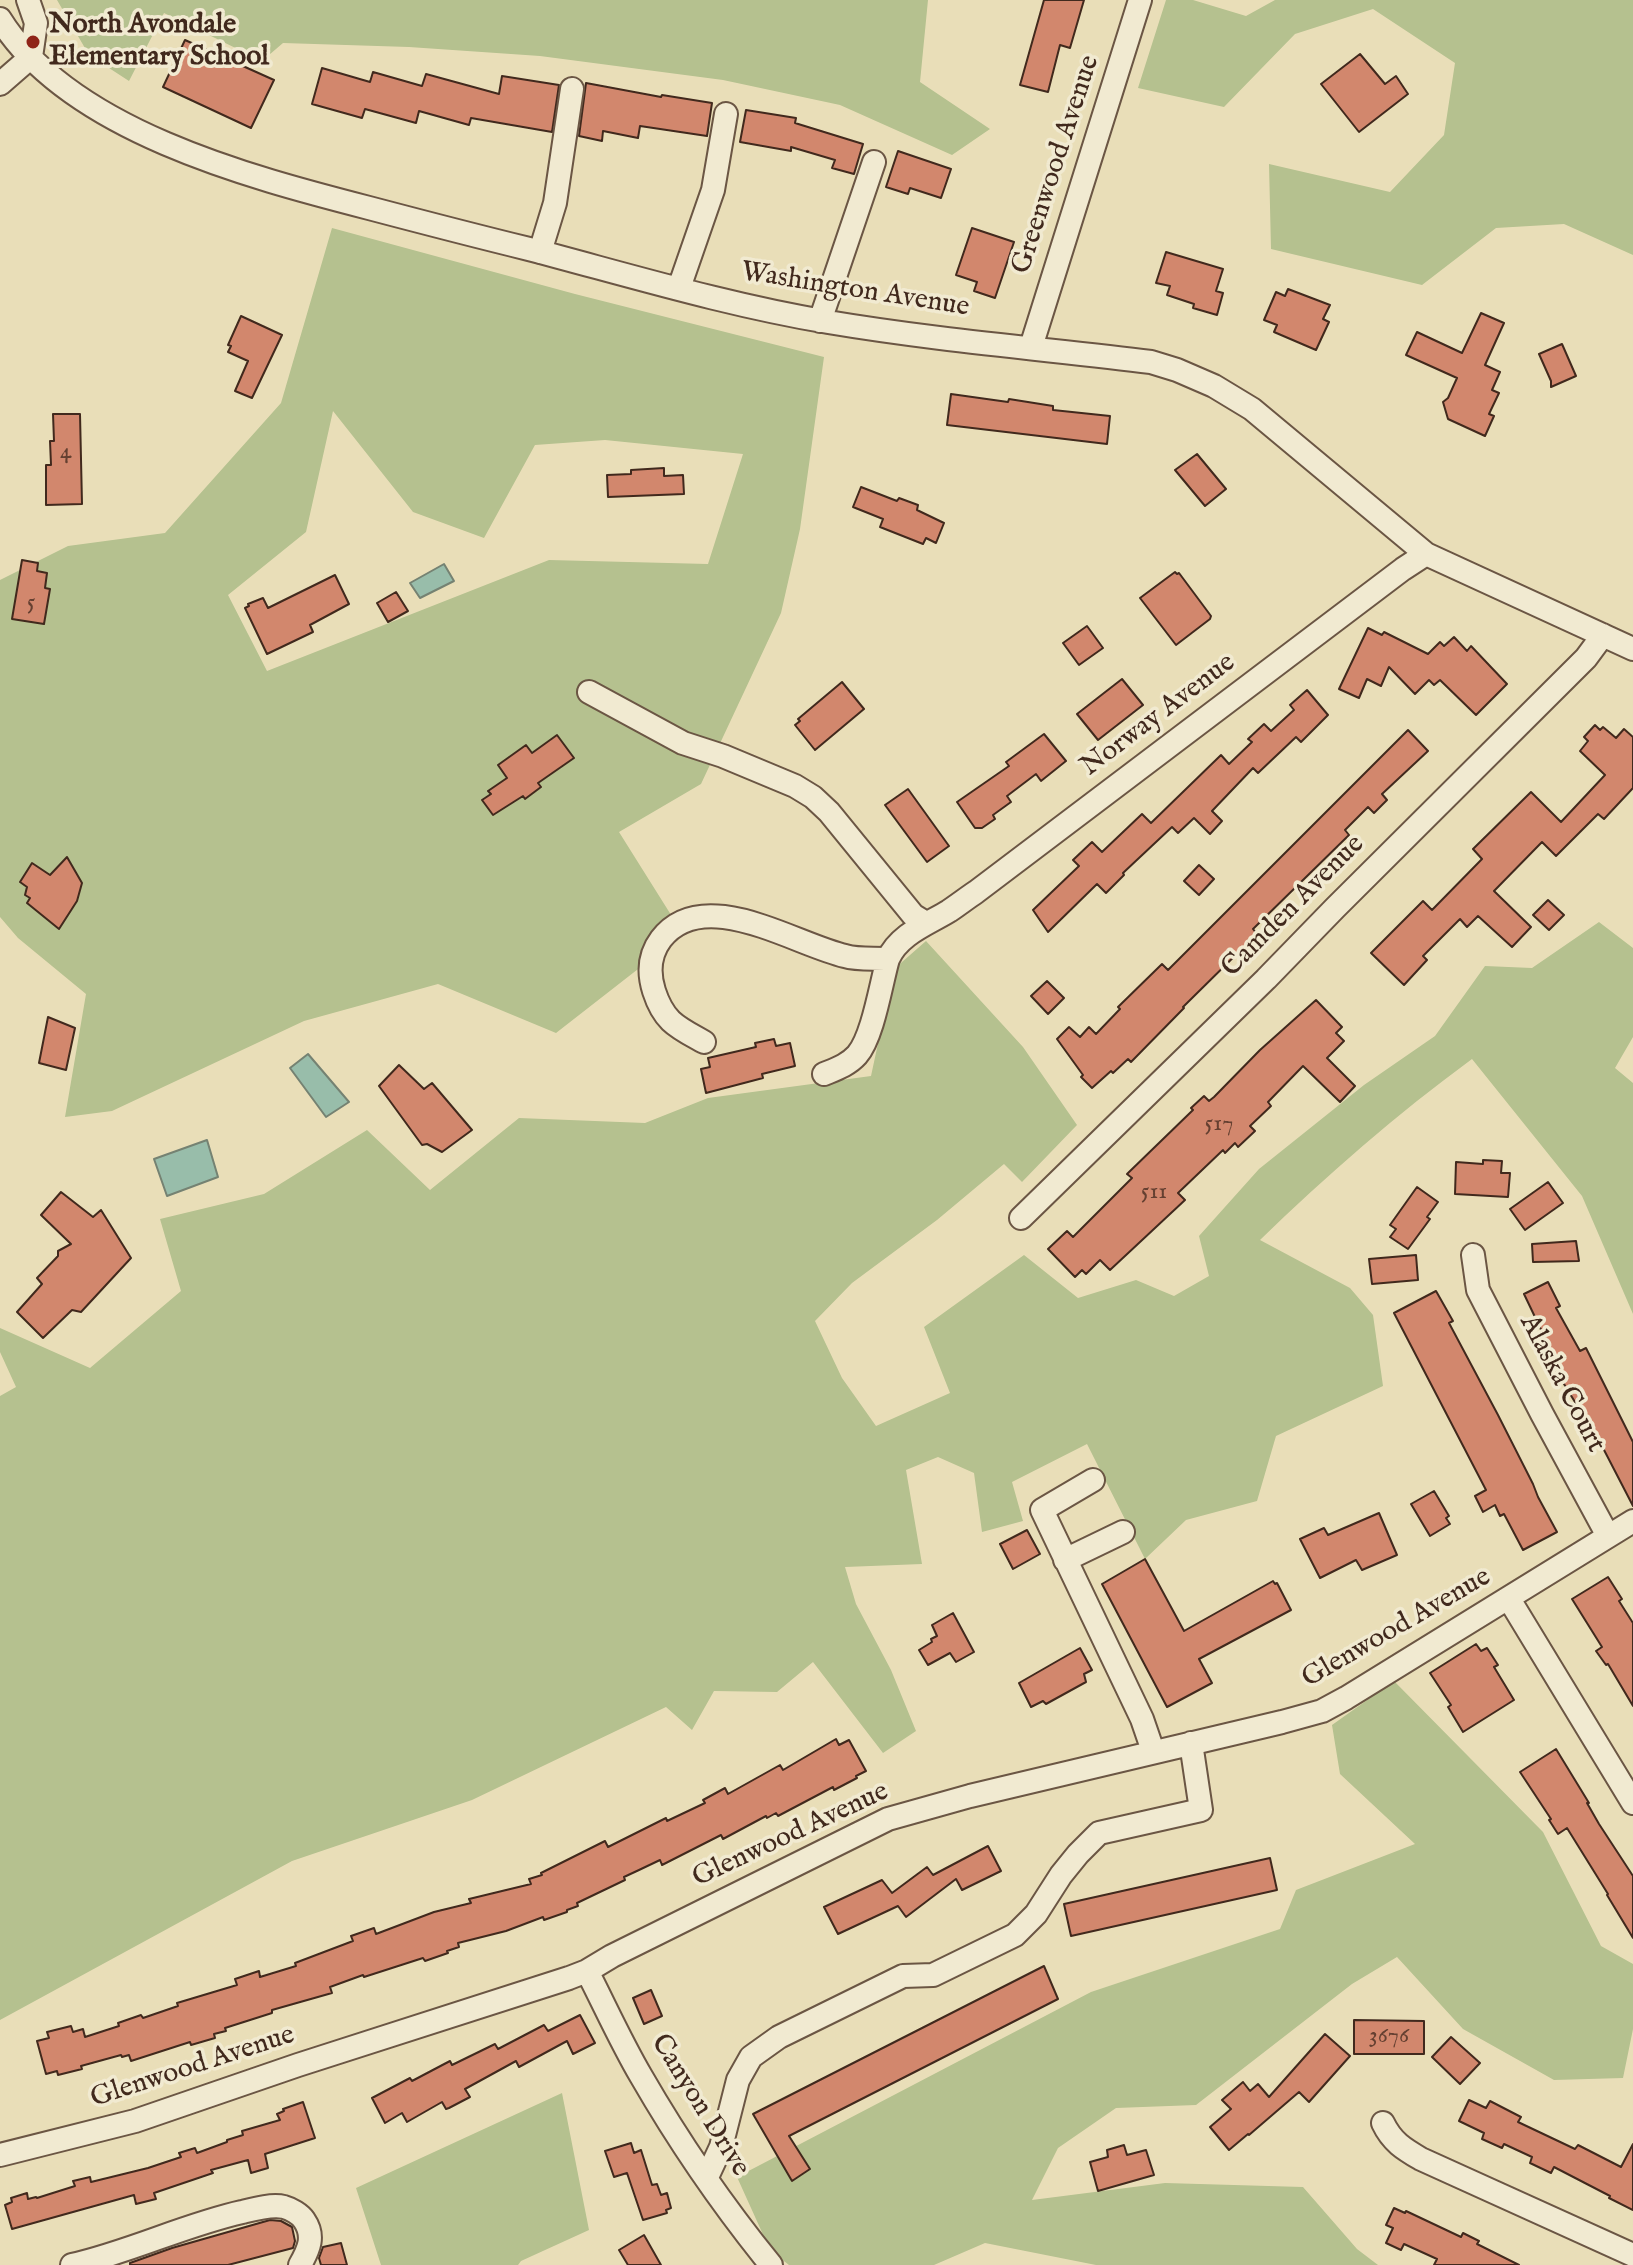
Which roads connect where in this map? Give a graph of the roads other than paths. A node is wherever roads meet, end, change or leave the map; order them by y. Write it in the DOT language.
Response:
graph roads {
  1 [pos="28,0"];
  2 [pos="1140,0"];
  3 [pos="0,19"];
  4 [pos="31,57"];
  5 [pos="0,84"];
  6 [pos="572,89"];
  7 [pos="726,114"];
  8 [pos="874,162"];
  9 [pos="540,252"];
  10 [pos="679,288"];
  11 [pos="820,321"];
  12 [pos="1031,347"];
  13 [pos="1426,554"];
  14 [pos="1603,635"];
  15 [pos="1633,649"];
  16 [pos="589,692"];
  17 [pos="926,923"];
  18 [pos="888,959"];
  19 [pos="704,1042"];
  20 [pos="824,1074"];
  21 [pos="1021,1218"];
  22 [pos="1473,1255"];
  23 [pos="1093,1480"];
  24 [pos="1633,1521"];
  25 [pos="1123,1532"];
  26 [pos="1608,1536"];
  27 [pos="1065,1560"];
  28 [pos="1509,1599"];
  29 [pos="1191,1743"];
  30 [pos="1153,1751"];
  31 [pos="1633,1803"];
  32 [pos="587,1971"];
  33 [pos="1383,2123"];
  34 [pos="0,2155"];
  35 [pos="707,2177"];
  36 [pos="1633,2255"];
  37 [pos="72,2265"];
  38 [pos="300,2265"];
  39 [pos="771,2265"];
  1 -- 4 [label="street"];
  2 -- 12 [label="street, Greenwood Avenue"];
  3 -- 4 [label="street, Washington Avenue"];
  4 -- 5 [label="street"];
  4 -- 9 [label="street, Washington Avenue"];
  6 -- 9 [label="street"];
  7 -- 10 [label="street"];
  8 -- 11 [label="street"];
  9 -- 10 [label="street, Washington Avenue"];
  10 -- 11 [label="street, Washington Avenue"];
  11 -- 12 [label="street, Washington Avenue"];
  12 -- 13 [label="street, Washington Avenue"];
  13 -- 14 [label="street, Washington Avenue"];
  13 -- 17 [label="street, Norway Avenue"];
  14 -- 15 [label="street, Washington Avenue"];
  14 -- 21 [label="street, Camden Avenue"];
  16 -- 17 [label="street"];
  17 -- 18 [label="street, Norway Avenue"];
  18 -- 19 [label="street"];
  18 -- 20 [label="street"];
  22 -- 26 [label="street, Alaska Court"];
  23 -- 27 [label="street"];
  24 -- 26 [label="street, Glenwood Avenue"];
  25 -- 27 [label="street"];
  26 -- 28 [label="street, Glenwood Avenue"];
  27 -- 30 [label="street"];
  28 -- 29 [label="street, Glenwood Avenue"];
  28 -- 31 [label="street"];
  29 -- 30 [label="street, Glenwood Avenue"];
  29 -- 35 [label="street"];
  30 -- 32 [label="street, Glenwood Avenue"];
  32 -- 34 [label="street, Glenwood Avenue"];
  32 -- 35 [label="street, Canyon Drive"];
  33 -- 36 [label="street"];
  35 -- 39 [label="street, Canyon Drive"];
  37 -- 38 [label="street"];
}
